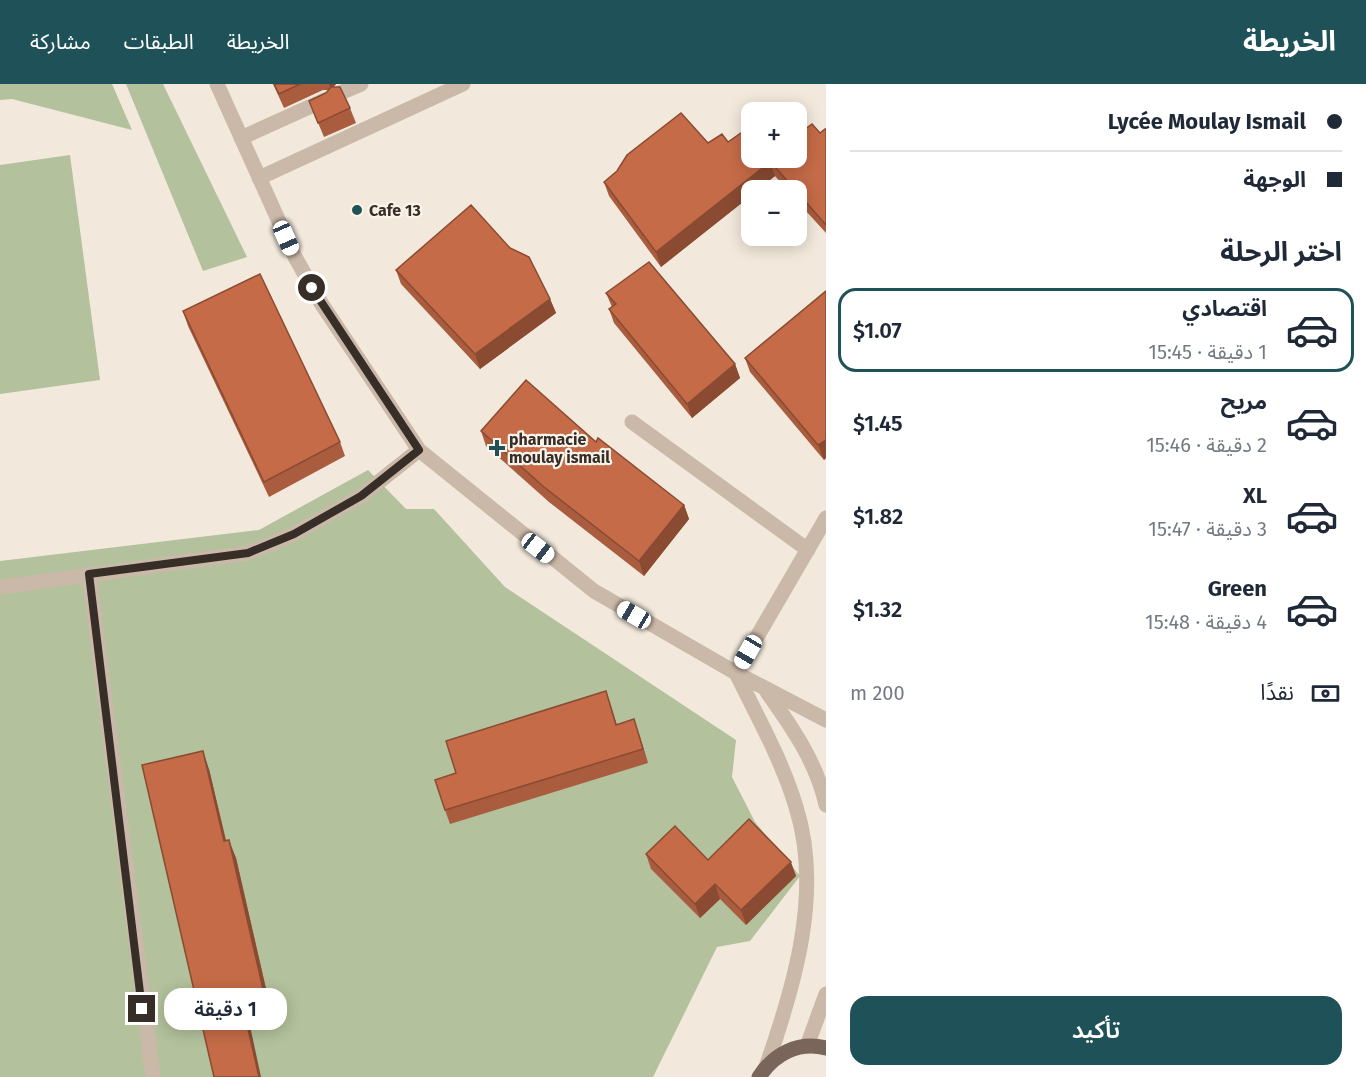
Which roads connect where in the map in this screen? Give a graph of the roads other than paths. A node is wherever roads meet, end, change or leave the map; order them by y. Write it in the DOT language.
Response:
graph roads {
  1 [pos="217,84"];
  2 [pos="361,84"];
  3 [pos="463,84"];
  4 [pos="241,138"];
  5 [pos="259,178"];
  6 [pos="632,422"];
  7 [pos="419,450"];
  8 [pos="826,518"];
  9 [pos="808,550"];
  10 [pos="89,574"];
  11 [pos="0,586"];
  12 [pos="736,673"];
  13 [pos="765,688"];
  14 [pos="826,720"];
  15 [pos="826,805"];
  16 [pos="826,994"];
  17 [pos="807,1046"];
  18 [pos="825,1046"];
  19 [pos="763,1072"];
  20 [pos="153,1077"];
  1 -- 4 [label="street"];
  2 -- 4 [label="street"];
  3 -- 5 [label="street"];
  4 -- 5 [label="street"];
  5 -- 7 [label="street"];
  6 -- 9 [label="street"];
  7 -- 10 [label="street"];
  7 -- 12 [label="street"];
  8 -- 9 [label="street"];
  9 -- 12 [label="street"];
  10 -- 11 [label="street"];
  10 -- 20 [label="street"];
  12 -- 13 [label="street"];
  12 -- 19 [label="street"];
  13 -- 14 [label="street"];
  13 -- 15 [label="street"];
  16 -- 17 [label="street"];
  17 -- 18 [label="main road"];
  17 -- 19 [label="main road"];
}
